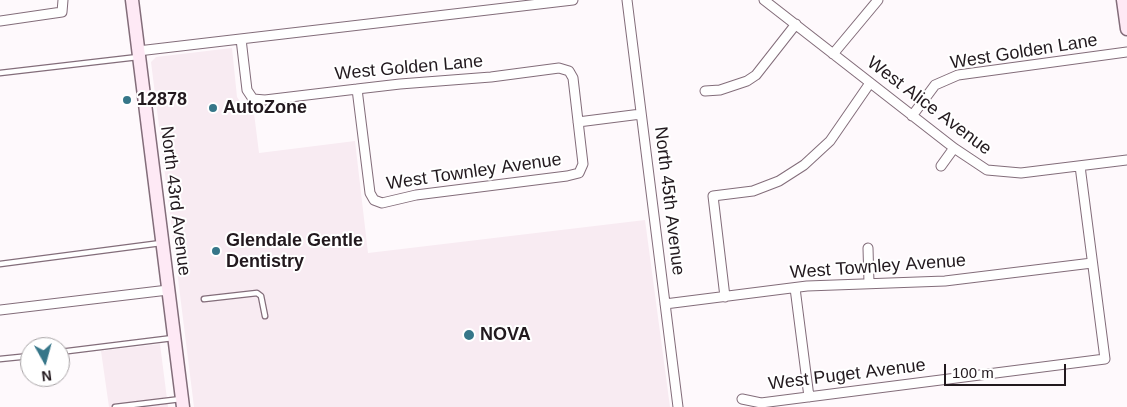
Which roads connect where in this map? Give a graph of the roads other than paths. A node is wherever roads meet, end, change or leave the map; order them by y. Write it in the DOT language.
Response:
graph roads {
  1 [pos="63,0"];
  2 [pos="132,0"];
  3 [pos="574,0"];
  4 [pos="627,0"];
  5 [pos="764,0"];
  6 [pos="878,0"];
  7 [pos="1123,0"];
  8 [pos="0,21"];
  9 [pos="796,24"];
  10 [pos="1127,29"];
  11 [pos="241,39"];
  12 [pos="1127,52"];
  13 [pos="138,54"];
  14 [pos="833,54"];
  15 [pos="0,73"];
  16 [pos="870,83"];
  17 [pos="357,89"];
  18 [pos="705,91"];
  19 [pos="641,114"];
  20 [pos="912,116"];
  21 [pos="578,122"];
  22 [pos="954,148"];
  23 [pos="1127,160"];
  24 [pos="941,166"];
  25 [pos="1080,166"];
  26 [pos="162,242"];
  27 [pos="868,248"];
  28 [pos="1092,263"];
  29 [pos="0,264"];
  30 [pos="869,284"];
  31 [pos="795,288"];
  32 [pos="168,290"];
  33 [pos="725,297"];
  34 [pos="204,299"];
  35 [pos="665,304"];
  36 [pos="0,310"];
  37 [pos="264,316"];
  38 [pos="174,338"];
  39 [pos="70,351"];
  40 [pos="20,357"];
  41 [pos="0,360"];
  42 [pos="809,397"];
  43 [pos="742,399"];
  44 [pos="182,403"];
  45 [pos="115,407"];
  46 [pos="678,407"];
  1 -- 8 [label="street"];
  2 -- 13 [label="main road, North 43rd Avenue"];
  3 -- 11 [label="street"];
  4 -- 19 [label="street, North 45th Avenue"];
  5 -- 9 [label="street, West Alice Avenue"];
  6 -- 14 [label="street"];
  7 -- 10 [label="main road"];
  9 -- 14 [label="street, West Alice Avenue"];
  9 -- 18 [label="street"];
  11 -- 13 [label="street"];
  11 -- 17 [label="street, West Golden Lane"];
  12 -- 20 [label="street, West Golden Lane"];
  13 -- 15 [label="lane"];
  13 -- 26 [label="main road, North 43rd Avenue"];
  14 -- 16 [label="street, West Alice Avenue"];
  16 -- 20 [label="street, West Alice Avenue"];
  16 -- 33 [label="street"];
  17 -- 21 [label="street, West Golden Lane"];
  17 -- 21 [label="street, West Townley Avenue"];
  19 -- 21 [label="street"];
  19 -- 35 [label="street, North 45th Avenue"];
  20 -- 22 [label="street, West Alice Avenue"];
  22 -- 24 [label="street"];
  22 -- 25 [label="street, West Alice Avenue"];
  23 -- 25 [label="street, West Alice Avenue"];
  25 -- 28 [label="street"];
  26 -- 29 [label="lane"];
  26 -- 32 [label="main road, North 43rd Avenue"];
  27 -- 30 [label="street"];
  28 -- 30 [label="street, West Townley Avenue"];
  28 -- 42 [label="street, West Puget Avenue"];
  30 -- 31 [label="street, West Townley Avenue"];
  31 -- 33 [label="street, West Townley Avenue"];
  31 -- 42 [label="street"];
  32 -- 36 [label="street"];
  32 -- 38 [label="main road, North 43rd Avenue"];
  33 -- 35 [label="street, West Townley Avenue"];
  34 -- 37 [label="lane"];
  35 -- 46 [label="street, North 45th Avenue"];
  38 -- 39 [label="lane"];
  38 -- 44 [label="main road, North 43rd Avenue"];
  40 -- 41 [label="lane"];
  42 -- 43 [label="street, West Puget Avenue"];
  44 -- 45 [label="lane"];
}
